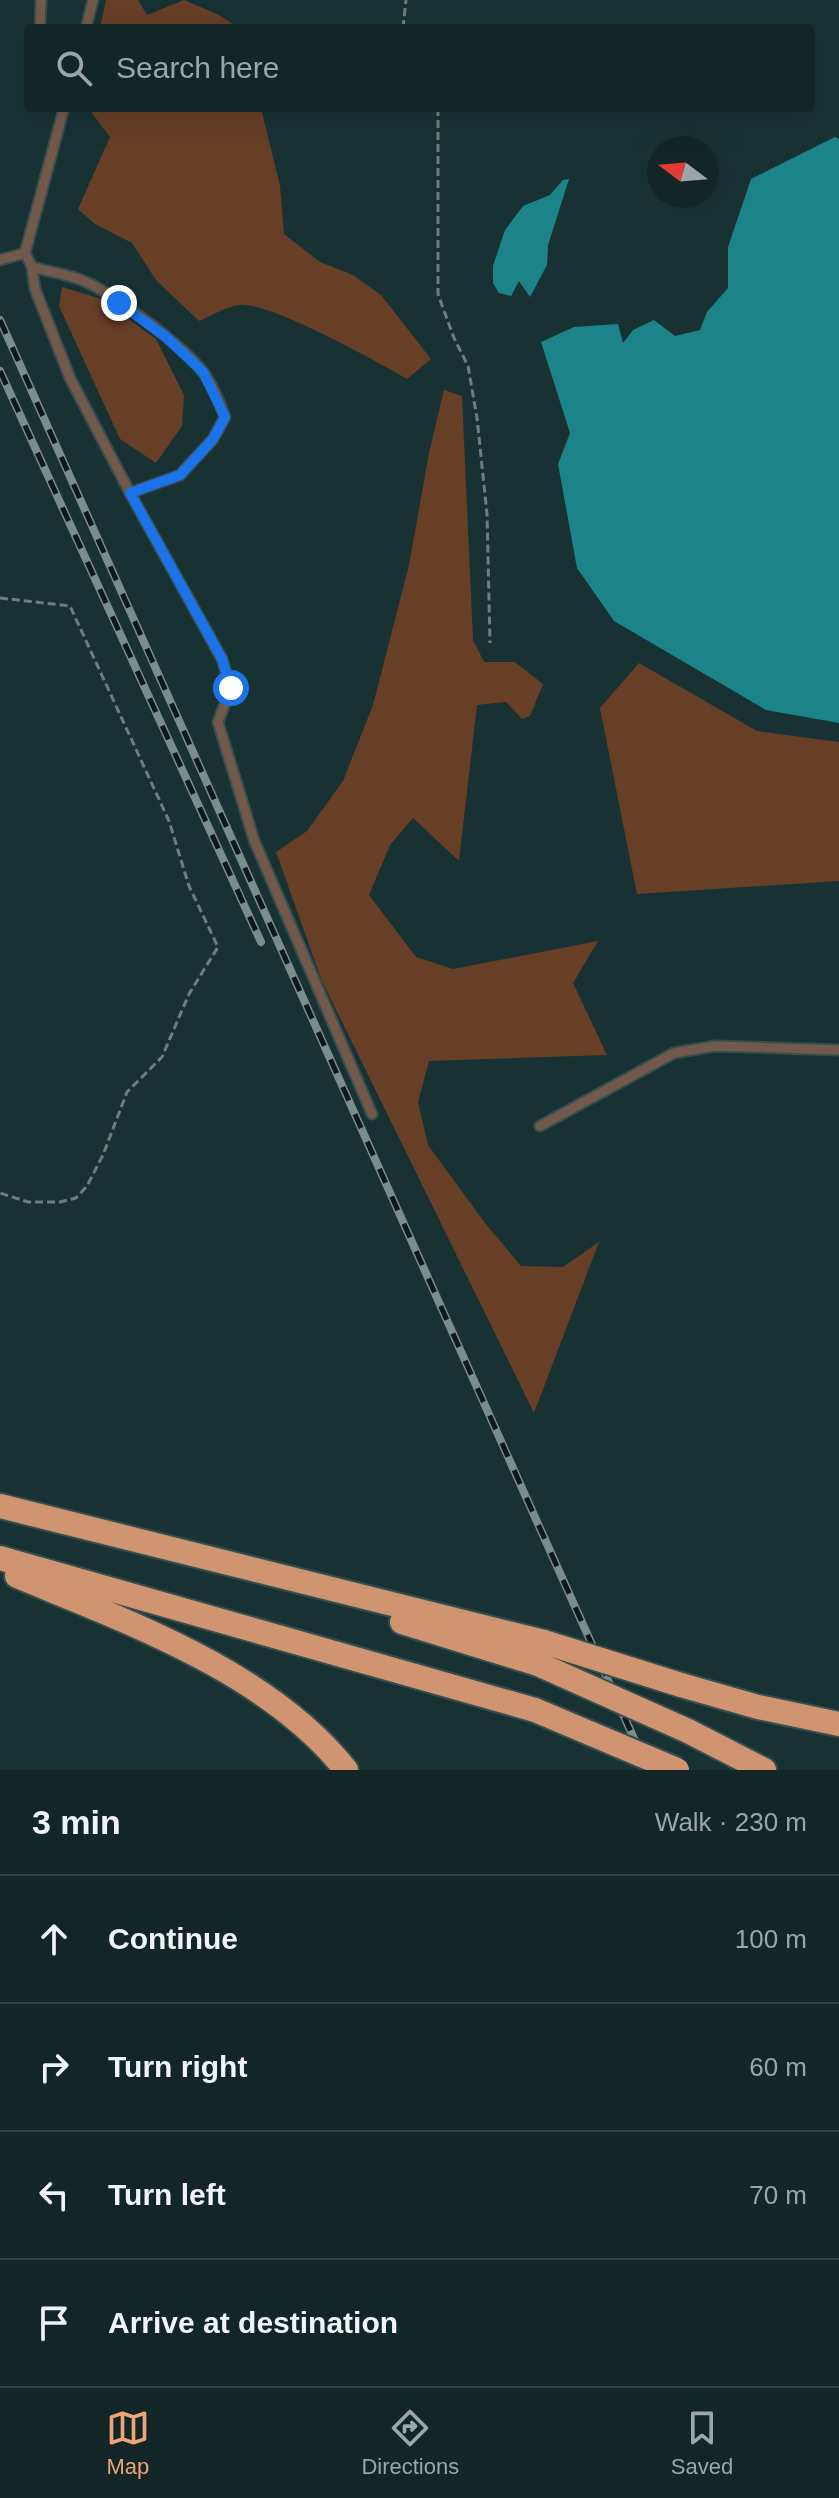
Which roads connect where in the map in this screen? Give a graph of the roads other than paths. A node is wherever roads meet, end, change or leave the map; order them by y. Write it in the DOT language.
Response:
graph roads {
  1 [pos="41,0"];
  2 [pos="93,0"];
  3 [pos="39,24"];
  4 [pos="87,24"];
  5 [pos="63,112"];
  6 [pos="25,253"];
  7 [pos="0,260"];
  8 [pos="32,267"];
  9 [pos="130,493"];
  10 [pos="839,1050"];
  11 [pos="372,1114"];
  12 [pos="540,1126"];
  13 [pos="0,1506"];
  14 [pos="0,1558"];
  15 [pos="0,1569"];
  16 [pos="541,1653"];
  17 [pos="839,1724"];
  18 [pos="346,1770"];
  19 [pos="677,1770"];
  20 [pos="764,1770"];
  1 -- 3 [label="lane"];
  2 -- 4 [label="lane"];
  5 -- 6 [label="lane"];
  6 -- 7 [label="lane"];
  6 -- 8 [label="lane"];
  8 -- 9 [label="lane"];
  8 -- 9 [label="lane"];
  9 -- 11 [label="lane"];
  10 -- 12 [label="lane"];
  13 -- 16 [label="highway"];
  14 -- 19 [label="highway, bridge"];
  15 -- 18 [label="highway"];
  16 -- 17 [label="highway, bridge"];
  16 -- 20 [label="highway, bridge"];
}
